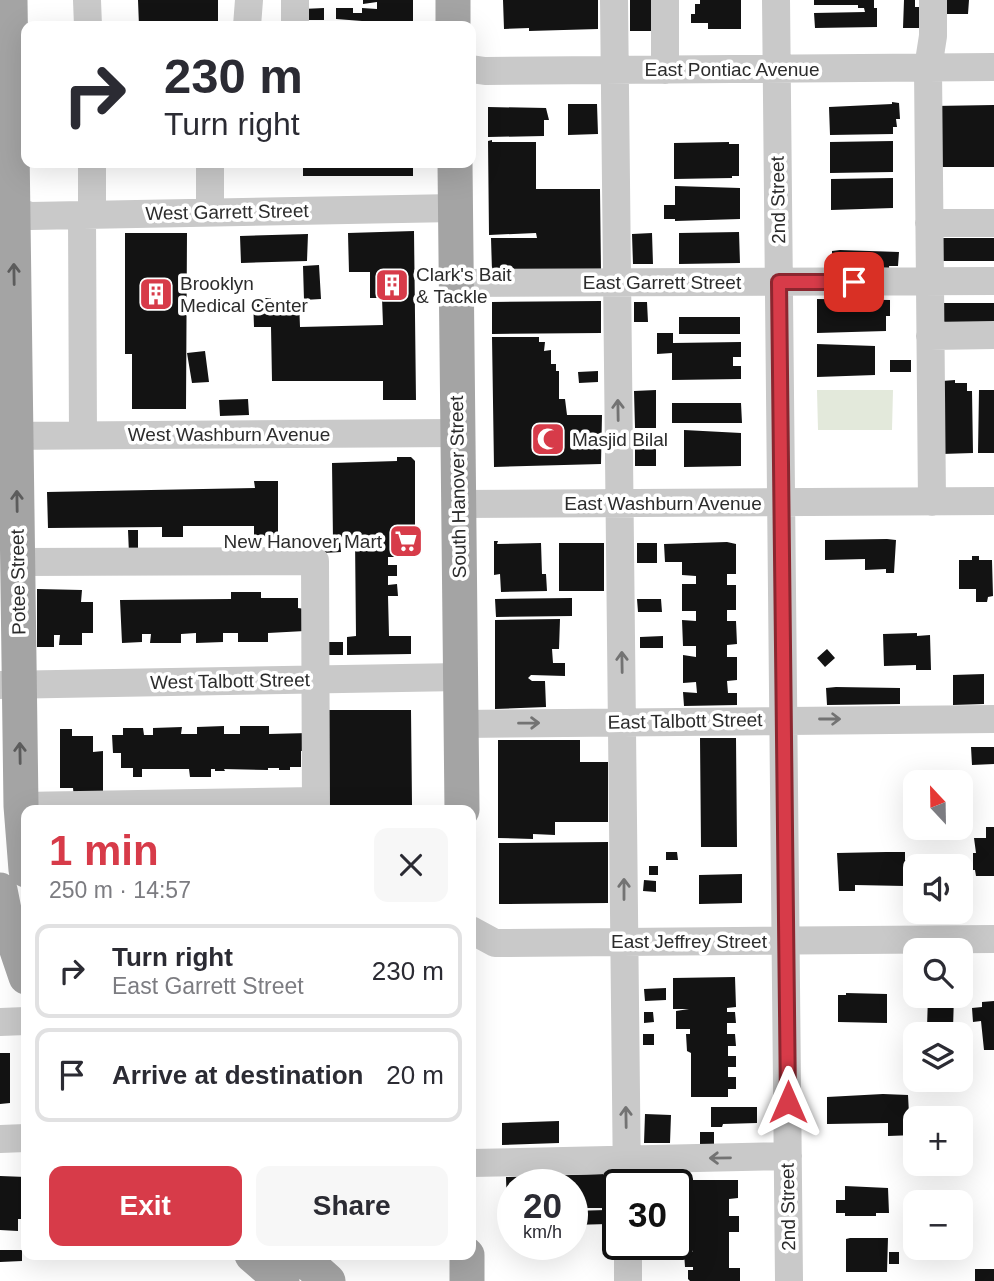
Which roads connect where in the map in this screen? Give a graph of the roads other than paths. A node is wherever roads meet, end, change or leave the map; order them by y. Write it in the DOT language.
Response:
graph roads {
  1 [pos="10,0"];
  2 [pos="88,0"];
  3 [pos="249,0"];
  4 [pos="295,0"];
  5 [pos="453,0"];
  6 [pos="614,0"];
  7 [pos="665,0"];
  8 [pos="776,0"];
  9 [pos="933,0"];
  10 [pos="88,21"];
  11 [pos="247,21"];
  12 [pos="295,21"];
  13 [pos="453,21"];
  14 [pos="994,67"];
  15 [pos="928,68"];
  16 [pos="777,69"];
  17 [pos="476,70"];
  18 [pos="616,70"];
  19 [pos="665,70"];
  20 [pos="92,168"];
  21 [pos="210,168"];
  22 [pos="454,168"];
  23 [pos="455,208"];
  24 [pos="6,210"];
  25 [pos="210,212"];
  26 [pos="87,215"];
  27 [pos="929,223"];
  28 [pos="994,223"];
  29 [pos="930,281"];
  30 [pos="994,281"];
  31 [pos="616,282"];
  32 [pos="779,282"];
  33 [pos="456,283"];
  34 [pos="994,335"];
  35 [pos="930,336"];
  36 [pos="458,433"];
  37 [pos="83,435"];
  38 [pos="8,436"];
  39 [pos="994,501"];
  40 [pos="781,502"];
  41 [pos="932,502"];
  42 [pos="619,503"];
  43 [pos="458,504"];
  44 [pos="18,562"];
  45 [pos="461,677"];
  46 [pos="316,680"];
  47 [pos="10,684"];
  48 [pos="783,719"];
  49 [pos="994,719"];
  50 [pos="624,723"];
  51 [pos="461,724"];
  52 [pos="316,805"];
  53 [pos="462,805"];
  54 [pos="21,806"];
  55 [pos="8,909"];
  56 [pos="476,933"];
  57 [pos="994,939"];
  58 [pos="787,940"];
  59 [pos="624,942"];
  60 [pos="21,958"];
  61 [pos="21,1021"];
  62 [pos="0,1022"];
  63 [pos="21,1138"];
  64 [pos="0,1139"];
  65 [pos="788,1156"];
  66 [pos="476,1163"];
  67 [pos="627,1169"];
  68 [pos="657,1169"];
  69 [pos="602,1171"];
  70 [pos="259,1260"];
  71 [pos="305,1260"];
  72 [pos="467,1260"];
  73 [pos="628,1260"];
  74 [pos="282,1281"];
  75 [pos="328,1281"];
  76 [pos="467,1281"];
  77 [pos="628,1281"];
  78 [pos="789,1281"];
  1 -- 24 [label="main road, Potee Street"];
  2 -- 10 [label="street"];
  3 -- 11 [label="street"];
  4 -- 12 [label="street"];
  5 -- 13 [label="main road"];
  6 -- 18 [label="street"];
  7 -- 19 [label="street"];
  8 -- 16 [label="street, 2nd Street"];
  9 -- 15 [label="street"];
  14 -- 15 [label="street, East Pontiac Avenue"];
  15 -- 16 [label="street, East Pontiac Avenue"];
  15 -- 27 [label="street"];
  16 -- 19 [label="street, East Pontiac Avenue"];
  16 -- 32 [label="street, 2nd Street"];
  17 -- 18 [label="street, East Pontiac Avenue"];
  18 -- 19 [label="street, East Pontiac Avenue"];
  18 -- 31 [label="street"];
  20 -- 26 [label="street"];
  21 -- 25 [label="street"];
  22 -- 23 [label="main road, South Hanover Street"];
  23 -- 25 [label="street, West Garrett Street"];
  23 -- 33 [label="main road, South Hanover Street"];
  24 -- 26 [label="street, West Garrett Street"];
  38 -- 24 [label="main road, Potee Street, one-way"];
  25 -- 26 [label="street, West Garrett Street"];
  26 -- 37 [label="street"];
  27 -- 28 [label="street"];
  27 -- 29 [label="street"];
  29 -- 30 [label="street, East Garrett Street"];
  29 -- 32 [label="street, East Garrett Street"];
  29 -- 35 [label="street"];
  31 -- 32 [label="street, East Garrett Street"];
  31 -- 33 [label="street, East Garrett Street"];
  42 -- 31 [label="street, one-way"];
  32 -- 40 [label="street, 2nd Street"];
  33 -- 36 [label="main road, South Hanover Street"];
  34 -- 35 [label="street"];
  35 -- 41 [label="street"];
  36 -- 37 [label="street, West Washburn Avenue"];
  36 -- 43 [label="main road, South Hanover Street"];
  37 -- 38 [label="street, West Washburn Avenue"];
  44 -- 38 [label="main road, Potee Street, one-way"];
  39 -- 41 [label="street, East Washburn Avenue"];
  40 -- 41 [label="street, East Washburn Avenue"];
  40 -- 42 [label="street, East Washburn Avenue"];
  40 -- 48 [label="street, 2nd Street"];
  42 -- 43 [label="street, East Washburn Avenue"];
  50 -- 42 [label="street, one-way"];
  43 -- 45 [label="main road, South Hanover Street"];
  44 -- 46 [label="street"];
  44 -- 47 [label="main road, Potee Street"];
  45 -- 46 [label="street, West Talbott Street"];
  45 -- 51 [label="main road, South Hanover Street"];
  46 -- 47 [label="street, West Talbott Street"];
  46 -- 52 [label="street"];
  54 -- 47 [label="main road, Potee Street, one-way"];
  48 -- 49 [label="street, East Talbott Street, one-way"];
  48 -- 50 [label="street, East Talbott Street"];
  48 -- 58 [label="street, 2nd Street"];
  51 -- 50 [label="street, East Talbott Street, one-way"];
  59 -- 50 [label="street, one-way"];
  51 -- 53 [label="main road, South Hanover Street"];
  55 -- 60 [label="main road"];
  56 -- 59 [label="street, East Jeffrey Street"];
  57 -- 58 [label="street, East Jeffrey Street"];
  58 -- 59 [label="street, East Jeffrey Street"];
  58 -- 65 [label="street, 2nd Street"];
  67 -- 59 [label="street, one-way"];
  61 -- 62 [label="street"];
  63 -- 64 [label="street"];
  65 -- 68 [label="street, one-way"];
  65 -- 78 [label="street, 2nd Street"];
  66 -- 69 [label="street"];
  70 -- 74 [label="main road"];
  71 -- 75 [label="main road"];
  72 -- 76 [label="main road"];
  73 -- 77 [label="street"];
}
